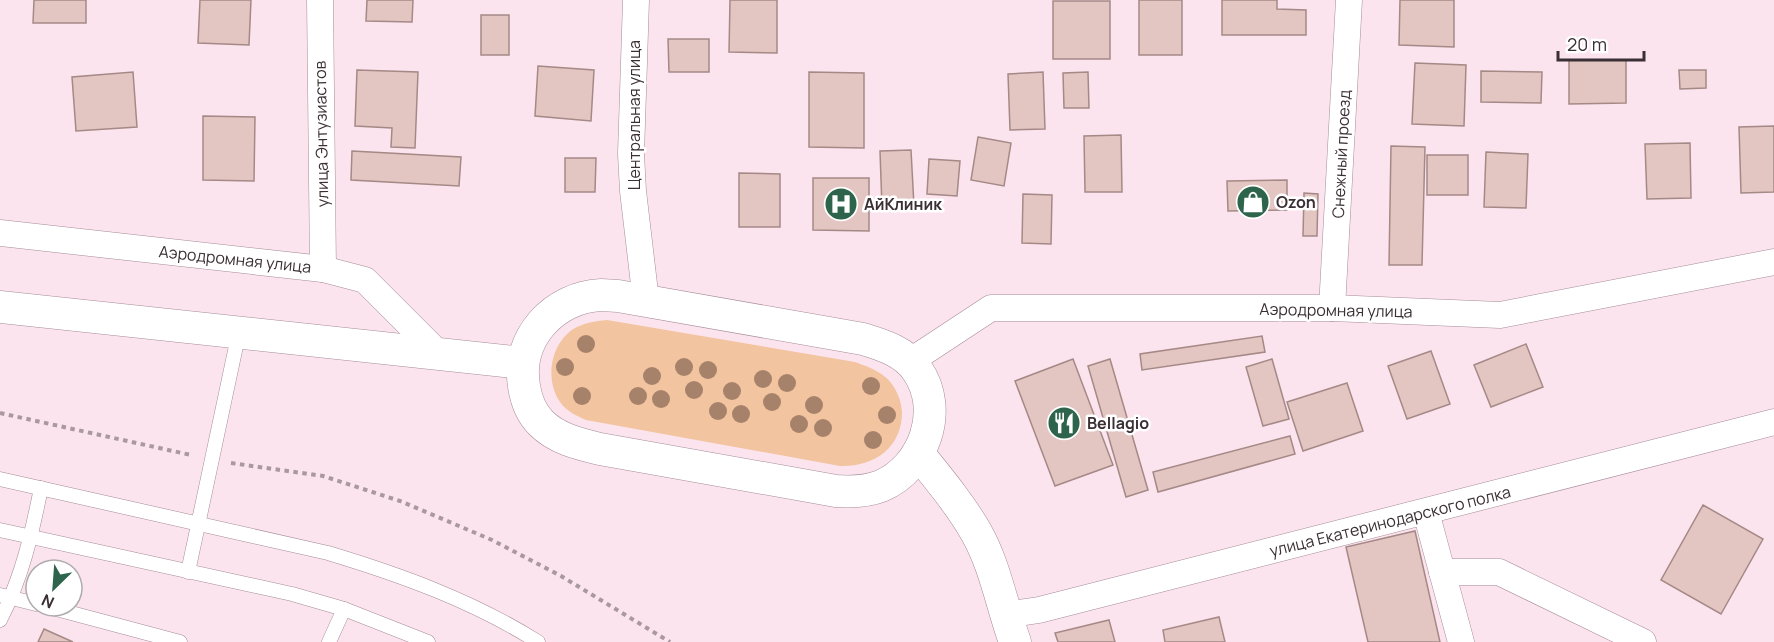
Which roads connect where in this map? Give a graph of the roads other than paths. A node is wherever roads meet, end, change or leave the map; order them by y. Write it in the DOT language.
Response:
graph roads {
  1 [pos="320,0"];
  2 [pos="636,0"];
  3 [pos="1349,0"];
  4 [pos="0,233"];
  5 [pos="1774,262"];
  6 [pos="323,269"];
  7 [pos="646,301"];
  8 [pos="0,307"];
  9 [pos="1332,308"];
  10 [pos="239,332"];
  11 [pos="438,353"];
  12 [pos="909,362"];
  13 [pos="523,363"];
  14 [pos="1774,422"];
  15 [pos="918,453"];
  16 [pos="0,479"];
  17 [pos="42,488"];
  18 [pos="1426,512"];
  19 [pos="198,523"];
  20 [pos="0,530"];
  21 [pos="31,537"];
  22 [pos="188,572"];
  23 [pos="1442,572"];
  24 [pos="6,596"];
  25 [pos="24,601"];
  26 [pos="344,609"];
  27 [pos="84,617"];
  28 [pos="0,620"];
  29 [pos="1010,628"];
  30 [pos="163,640"];
  31 [pos="180,642"];
  32 [pos="329,642"];
  33 [pos="428,642"];
  34 [pos="538,642"];
  35 [pos="1461,642"];
  36 [pos="1643,642"];
  1 -- 6 [label="street, улица Энтузиастов"];
  2 -- 7 [label="street, Центральная улица"];
  3 -- 9 [label="street, Снежный проезд"];
  4 -- 6 [label="street, Аэродромная улица"];
  5 -- 9 [label="street, Аэродромная улица"];
  6 -- 11 [label="street, Аэродромная улица"];
  7 -- 12 [label="street"];
  7 -- 13 [label="street"];
  8 -- 10 [label="street"];
  9 -- 12 [label="street, Аэродромная улица"];
  10 -- 11 [label="street"];
  10 -- 19 [label="lane"];
  11 -- 13 [label="street"];
  12 -- 15 [label="street"];
  13 -- 15 [label="street"];
  14 -- 18 [label="street, улица Екатеринодарского полка"];
  15 -- 29 [label="street"];
  16 -- 17 [label="lane"];
  17 -- 19 [label="lane"];
  17 -- 21 [label="lane"];
  18 -- 23 [label="street"];
  18 -- 29 [label="street, улица Екатеринодарского полка"];
  19 -- 22 [label="lane"];
  19 -- 34 [label="lane"];
  20 -- 21 [label="lane"];
  21 -- 22 [label="lane"];
  21 -- 24 [label="lane"];
  22 -- 26 [label="lane"];
  23 -- 35 [label="street"];
  23 -- 36 [label="street"];
  24 -- 25 [label="lane"];
  24 -- 28 [label="lane"];
  26 -- 32 [label="lane"];
  26 -- 33 [label="lane"];
  27 -- 30 [label="lane"];
  30 -- 31 [label="lane"];
}
